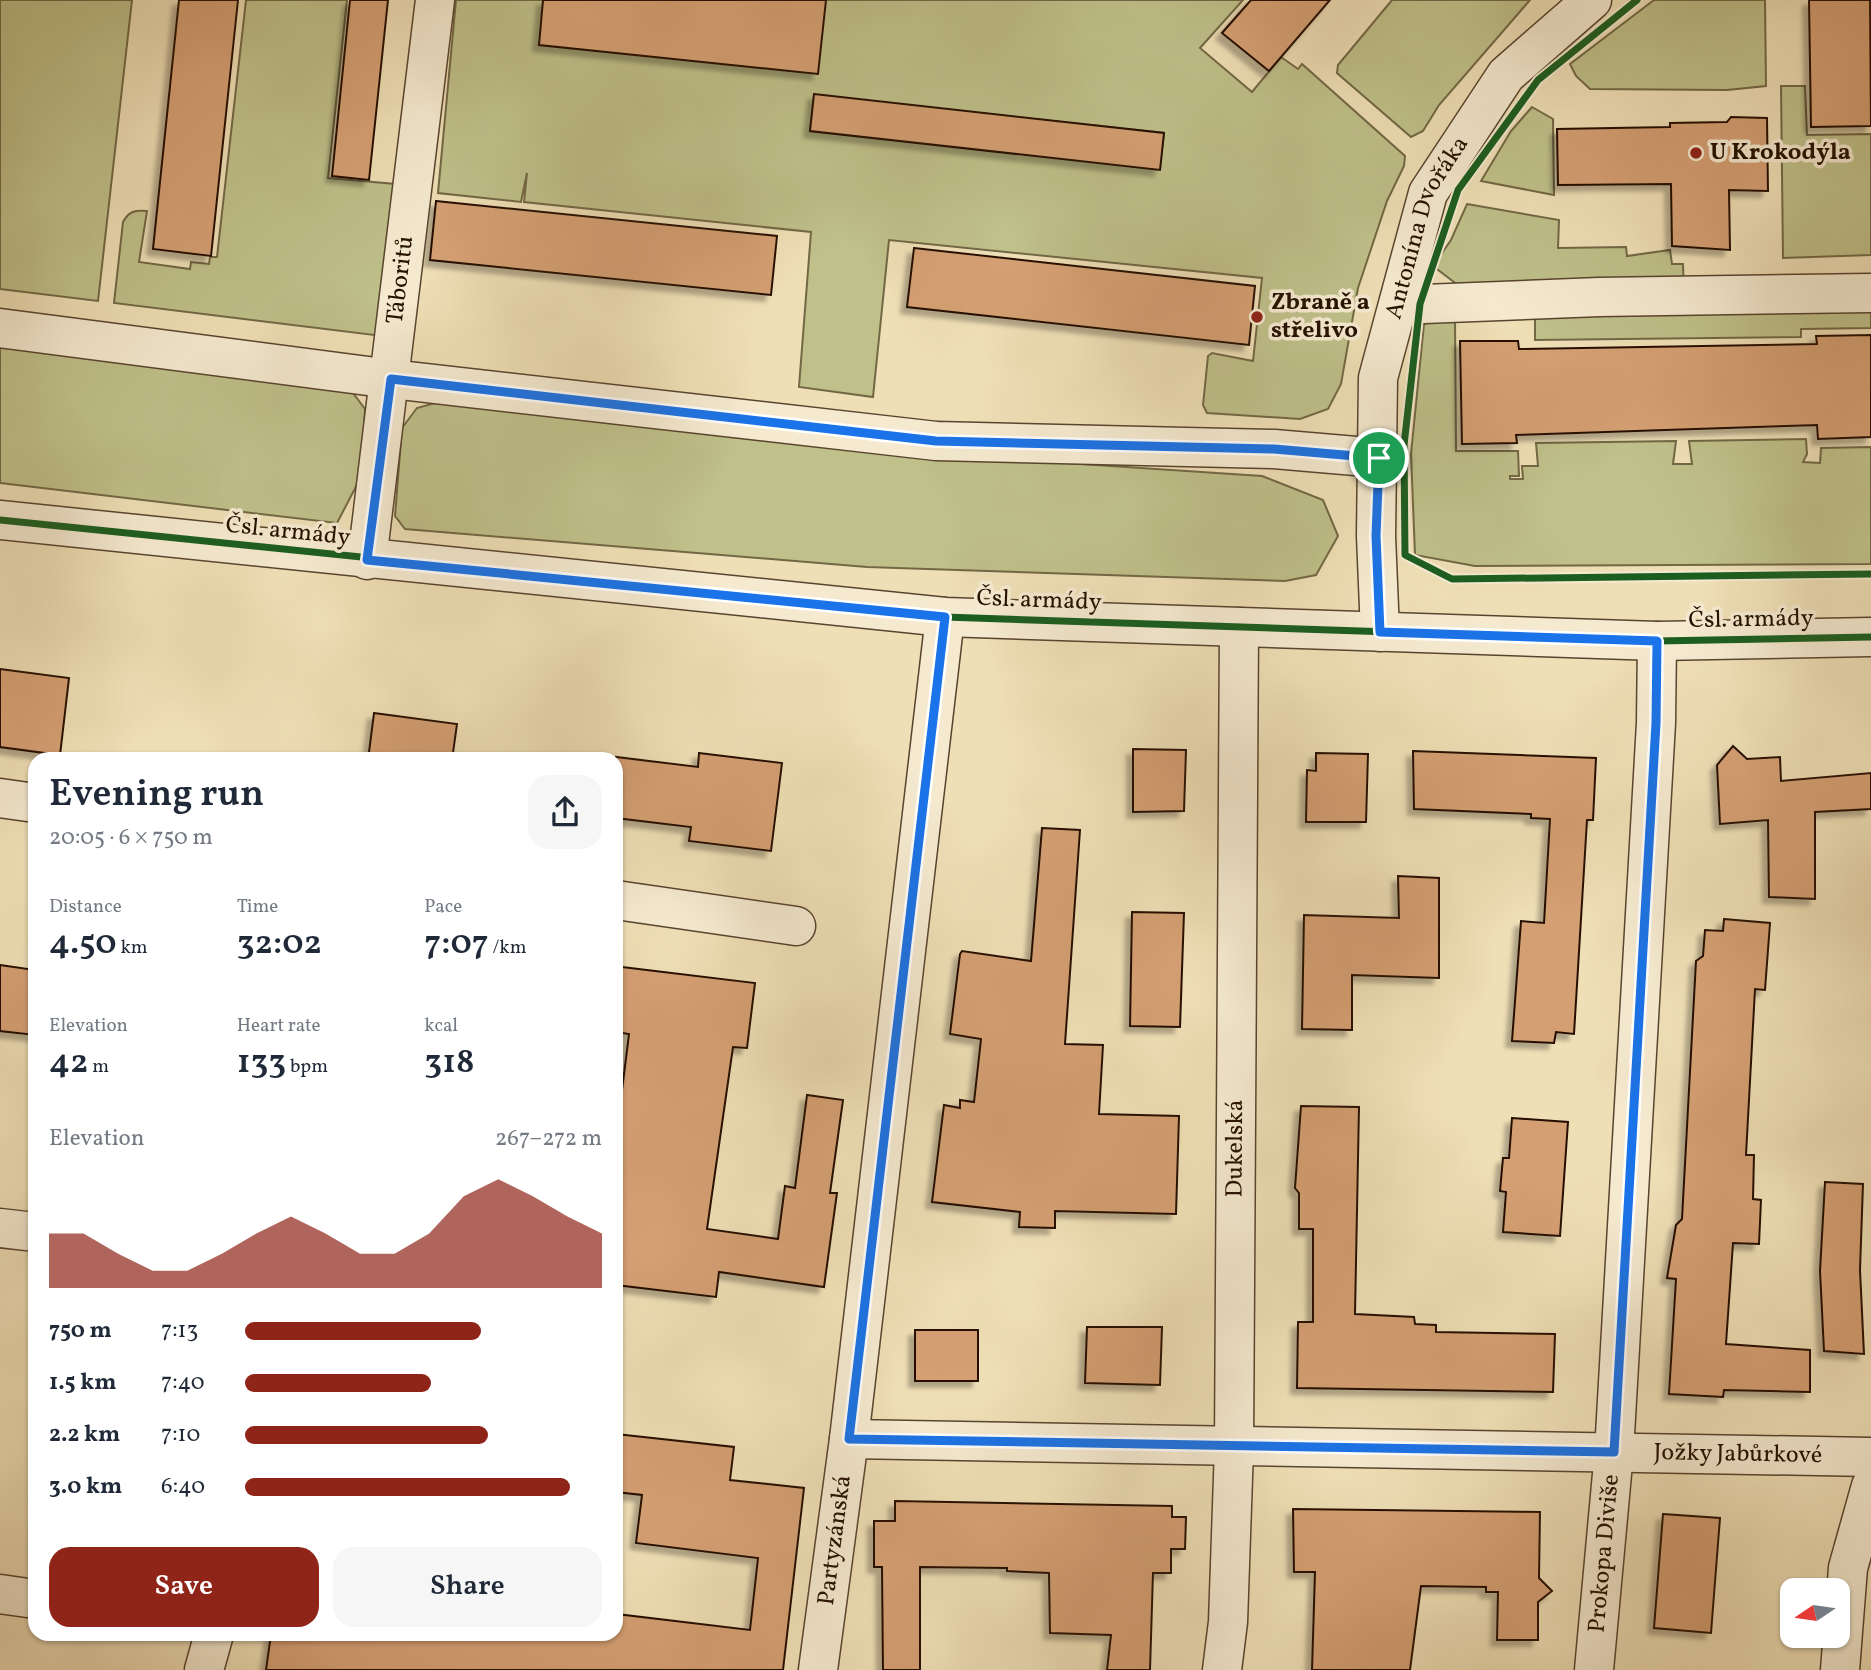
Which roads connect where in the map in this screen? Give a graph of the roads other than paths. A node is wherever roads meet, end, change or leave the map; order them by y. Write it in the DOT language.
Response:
graph roads {
  1 [pos="435,0"];
  2 [pos="1592,0"];
  3 [pos="1853,294"];
  4 [pos="1398,305"];
  5 [pos="0,328"];
  6 [pos="391,379"];
  7 [pos="1379,458"];
  8 [pos="0,520"];
  9 [pos="367,560"];
  10 [pos="945,617"];
  11 [pos="1238,627"];
  12 [pos="1380,632"];
  13 [pos="1871,637"];
  14 [pos="1657,641"];
  15 [pos="0,798"];
  16 [pos="28,802"];
  17 [pos="623,901"];
  18 [pos="796,926"];
  19 [pos="0,1228"];
  20 [pos="28,1231"];
  21 [pos="849,1439"];
  22 [pos="1234,1448"];
  23 [pos="1614,1452"];
  24 [pos="1871,1457"];
  25 [pos="1871,1486"];
  26 [pos="0,1594"];
  27 [pos="28,1598"];
  28 [pos="212,1641"];
  29 [pos="204,1670"];
  30 [pos="817,1670"];
  31 [pos="1222,1670"];
  32 [pos="1594,1670"];
  33 [pos="1840,1670"];
  1 -- 6 [label="street, Táboritů"];
  2 -- 4 [label="street, Antonína Dvořáka"];
  3 -- 4 [label="street"];
  4 -- 7 [label="street, Antonína Dvořáka"];
  5 -- 6 [label="street"];
  6 -- 7 [label="street"];
  6 -- 9 [label="street, Táboritů"];
  7 -- 12 [label="street, Antonína Dvořáka"];
  8 -- 9 [label="street, Čsl. armády"];
  9 -- 10 [label="street, Čsl. armády"];
  10 -- 11 [label="street, Čsl. armády"];
  10 -- 21 [label="street, Partyzánská"];
  11 -- 12 [label="street, Čsl. armády"];
  11 -- 22 [label="street, Dukelská"];
  12 -- 14 [label="street, Čsl. armády"];
  13 -- 14 [label="street, Čsl. armády"];
  14 -- 23 [label="street, Prokopa Diviše"];
  15 -- 16 [label="street"];
  17 -- 18 [label="street"];
  19 -- 20 [label="street"];
  21 -- 22 [label="street, Jožky Jabůrkové"];
  21 -- 30 [label="street, Partyzánská"];
  22 -- 23 [label="street, Jožky Jabůrkové"];
  22 -- 31 [label="street, Dukelská"];
  23 -- 24 [label="street, Jožky Jabůrkové"];
  23 -- 32 [label="street, Prokopa Diviše"];
  25 -- 33 [label="street"];
  26 -- 27 [label="street"];
  28 -- 29 [label="street"];
}
